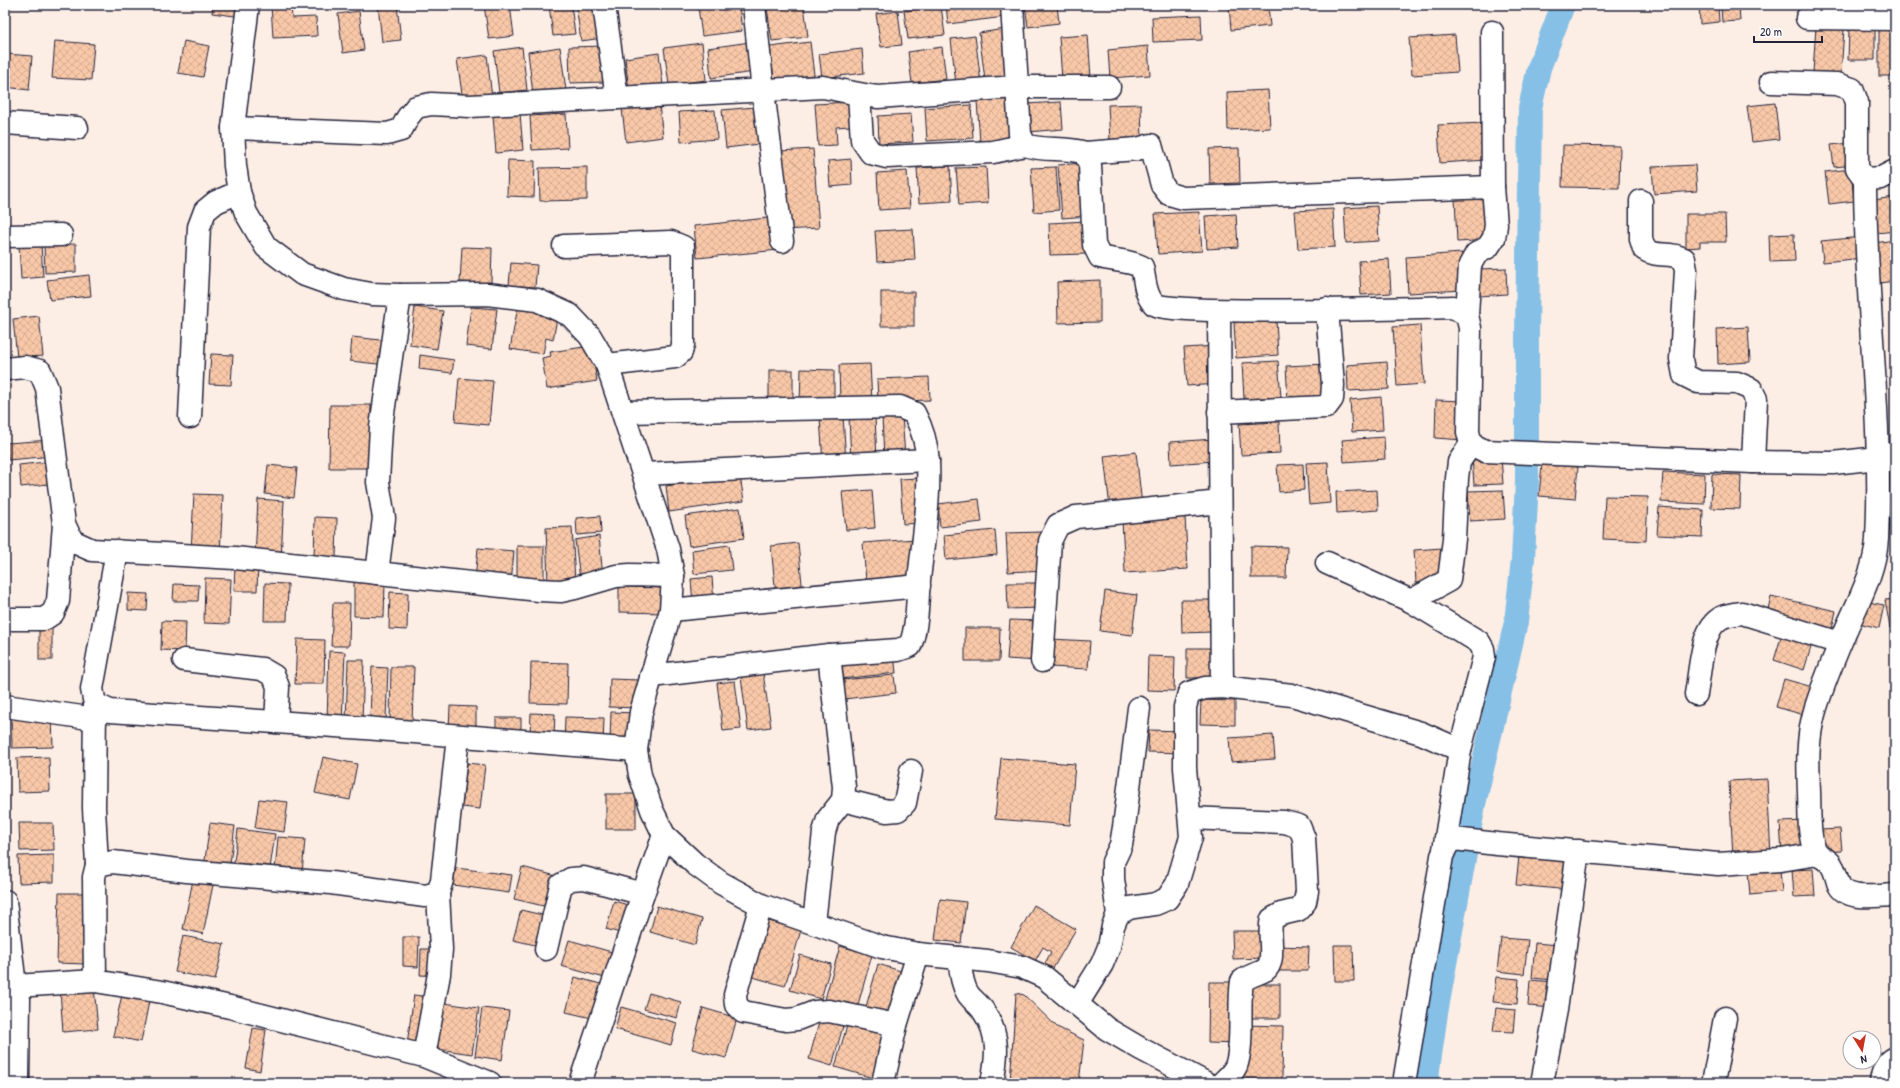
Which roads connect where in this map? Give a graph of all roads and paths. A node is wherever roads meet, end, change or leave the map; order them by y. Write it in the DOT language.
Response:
graph roads {
  1 [pos="248,5"];
  2 [pos="604,5"];
  3 [pos="754,5"];
  4 [pos="1012,5"];
  5 [pos="1842,12"];
  6 [pos="1808,18"];
  7 [pos="1895,19"];
  8 [pos="1492,32"];
  9 [pos="1771,82"];
  10 [pos="1016,87"];
  11 [pos="1109,87"];
  12 [pos="763,92"];
  13 [pos="859,95"];
  14 [pos="617,98"];
  15 [pos="5,123"];
  16 [pos="77,128"];
  17 [pos="232,128"];
  18 [pos="1025,145"];
  19 [pos="1085,152"];
  20 [pos="1895,171"];
  21 [pos="1865,179"];
  22 [pos="1494,187"];
  23 [pos="239,192"];
  24 [pos="1642,201"];
  25 [pos="61,235"];
  26 [pos="5,236"];
  27 [pos="782,241"];
  28 [pos="564,246"];
  29 [pos="400,295"];
  30 [pos="1327,309"];
  31 [pos="1219,311"];
  32 [pos="1467,315"];
  33 [pos="607,365"];
  34 [pos="5,369"];
  35 [pos="624,412"];
  36 [pos="1219,412"];
  37 [pos="190,417"];
  38 [pos="1471,444"];
  39 [pos="1887,456"];
  40 [pos="928,460"];
  41 [pos="1753,462"];
  42 [pos="644,474"];
  43 [pos="1220,502"];
  44 [pos="64,524"];
  45 [pos="117,551"];
  46 [pos="1327,563"];
  47 [pos="377,573"];
  48 [pos="673,576"];
  49 [pos="919,586"];
  50 [pos="1411,601"];
  51 [pos="671,610"];
  52 [pos="5,619"];
  53 [pos="1840,643"];
  54 [pos="829,655"];
  55 [pos="184,660"];
  56 [pos="1042,661"];
  57 [pos="651,676"];
  58 [pos="1222,687"];
  59 [pos="1696,694"];
  60 [pos="5,706"];
  61 [pos="1140,708"];
  62 [pos="95,711"];
  63 [pos="276,722"];
  64 [pos="458,737"];
  65 [pos="636,750"];
  66 [pos="1460,750"];
  67 [pos="911,771"];
  68 [pos="843,800"];
  69 [pos="1190,818"];
  70 [pos="664,835"];
  71 [pos="1449,845"];
  72 [pos="1578,851"];
  73 [pos="1818,854"];
  74 [pos="97,865"];
  75 [pos="438,893"];
  76 [pos="643,894"];
  77 [pos="1895,895"];
  78 [pos="5,901"];
  79 [pos="761,904"];
  80 [pos="1118,914"];
  81 [pos="814,924"];
  82 [pos="546,949"];
  83 [pos="918,954"];
  84 [pos="959,958"];
  85 [pos="95,981"];
  86 [pos="10,985"];
  87 [pos="1077,1004"];
  88 [pos="1725,1018"];
  89 [pos="896,1025"];
  90 [pos="424,1056"];
  91 [pos="1895,1058"];
  92 [pos="446,1074"];
  93 [pos="18,1083"];
  94 [pos="490,1083"];
  95 [pos="580,1083"];
  96 [pos="883,1083"];
  97 [pos="992,1083"];
  98 [pos="1206,1083"];
  99 [pos="1222,1083"];
  100 [pos="1404,1083"];
  101 [pos="1542,1083"];
  102 [pos="1713,1083"];
  103 [pos="1881,1083"];
  1 -- 17 [label="street"];
  2 -- 14 [label="street"];
  3 -- 12 [label="street"];
  4 -- 10 [label="street"];
  5 -- 6 [label="street"];
  5 -- 7 [label="street"];
  8 -- 22 [label="street"];
  9 -- 21 [label="street"];
  10 -- 11 [label="street"];
  10 -- 13 [label="street"];
  10 -- 18 [label="street"];
  12 -- 13 [label="street"];
  12 -- 14 [label="street"];
  12 -- 27 [label="street"];
  13 -- 18 [label="street"];
  14 -- 17 [label="street"];
  15 -- 16 [label="street"];
  17 -- 23 [label="street"];
  18 -- 19 [label="street"];
  19 -- 22 [label="street"];
  19 -- 31 [label="street"];
  20 -- 21 [label="street"];
  21 -- 39 [label="street"];
  22 -- 32 [label="street"];
  23 -- 29 [label="street"];
  23 -- 37 [label="street"];
  24 -- 41 [label="street"];
  25 -- 26 [label="street"];
  28 -- 33 [label="street"];
  29 -- 33 [label="street"];
  29 -- 47 [label="street"];
  30 -- 31 [label="street"];
  30 -- 32 [label="street"];
  30 -- 36 [label="street"];
  31 -- 36 [label="street"];
  32 -- 38 [label="street"];
  33 -- 35 [label="street"];
  34 -- 44 [label="street"];
  35 -- 40 [label="street"];
  35 -- 42 [label="street"];
  36 -- 43 [label="street"];
  38 -- 41 [label="street"];
  38 -- 50 [label="street"];
  39 -- 41 [label="street"];
  39 -- 53 [label="street"];
  40 -- 42 [label="street"];
  40 -- 49 [label="street"];
  42 -- 48 [label="street"];
  43 -- 56 [label="street"];
  43 -- 58 [label="street"];
  44 -- 45 [label="street"];
  44 -- 52 [label="street"];
  45 -- 47 [label="street"];
  45 -- 62 [label="street"];
  46 -- 50 [label="street"];
  47 -- 48 [label="street"];
  48 -- 51 [label="street"];
  49 -- 51 [label="street"];
  49 -- 54 [label="street"];
  50 -- 66 [label="street"];
  51 -- 57 [label="street"];
  53 -- 59 [label="street"];
  53 -- 73 [label="street"];
  54 -- 57 [label="street"];
  54 -- 68 [label="street"];
  55 -- 63 [label="street"];
  57 -- 65 [label="street"];
  58 -- 66 [label="street"];
  58 -- 69 [label="street"];
  60 -- 62 [label="street"];
  61 -- 80 [label="street"];
  62 -- 63 [label="street"];
  62 -- 74 [label="street"];
  63 -- 64 [label="street"];
  64 -- 65 [label="street"];
  64 -- 75 [label="street"];
  65 -- 70 [label="street"];
  66 -- 71 [label="street"];
  67 -- 68 [label="street"];
  68 -- 81 [label="street"];
  69 -- 80 [label="street"];
  69 -- 99 [label="street"];
  70 -- 76 [label="street"];
  70 -- 79 [label="street"];
  71 -- 72 [label="street"];
  71 -- 100 [label="street"];
  72 -- 73 [label="street"];
  72 -- 101 [label="street"];
  73 -- 77 [label="street"];
  74 -- 75 [label="street"];
  74 -- 85 [label="street"];
  75 -- 90 [label="street"];
  76 -- 82 [label="street"];
  76 -- 95 [label="street"];
  78 -- 86 [label="street"];
  79 -- 81 [label="street"];
  79 -- 89 [label="street"];
  80 -- 87 [label="street"];
  81 -- 83 [label="street"];
  83 -- 84 [label="street"];
  83 -- 89 [label="street"];
  84 -- 87 [label="street"];
  84 -- 97 [label="street"];
  85 -- 86 [label="street"];
  85 -- 90 [label="street"];
  86 -- 93 [label="street"];
  87 -- 98 [label="street"];
  88 -- 102 [label="street"];
  89 -- 96 [label="street"];
  90 -- 92 [label="street"];
  91 -- 103 [label="street"];
  92 -- 94 [label="street"];
}
